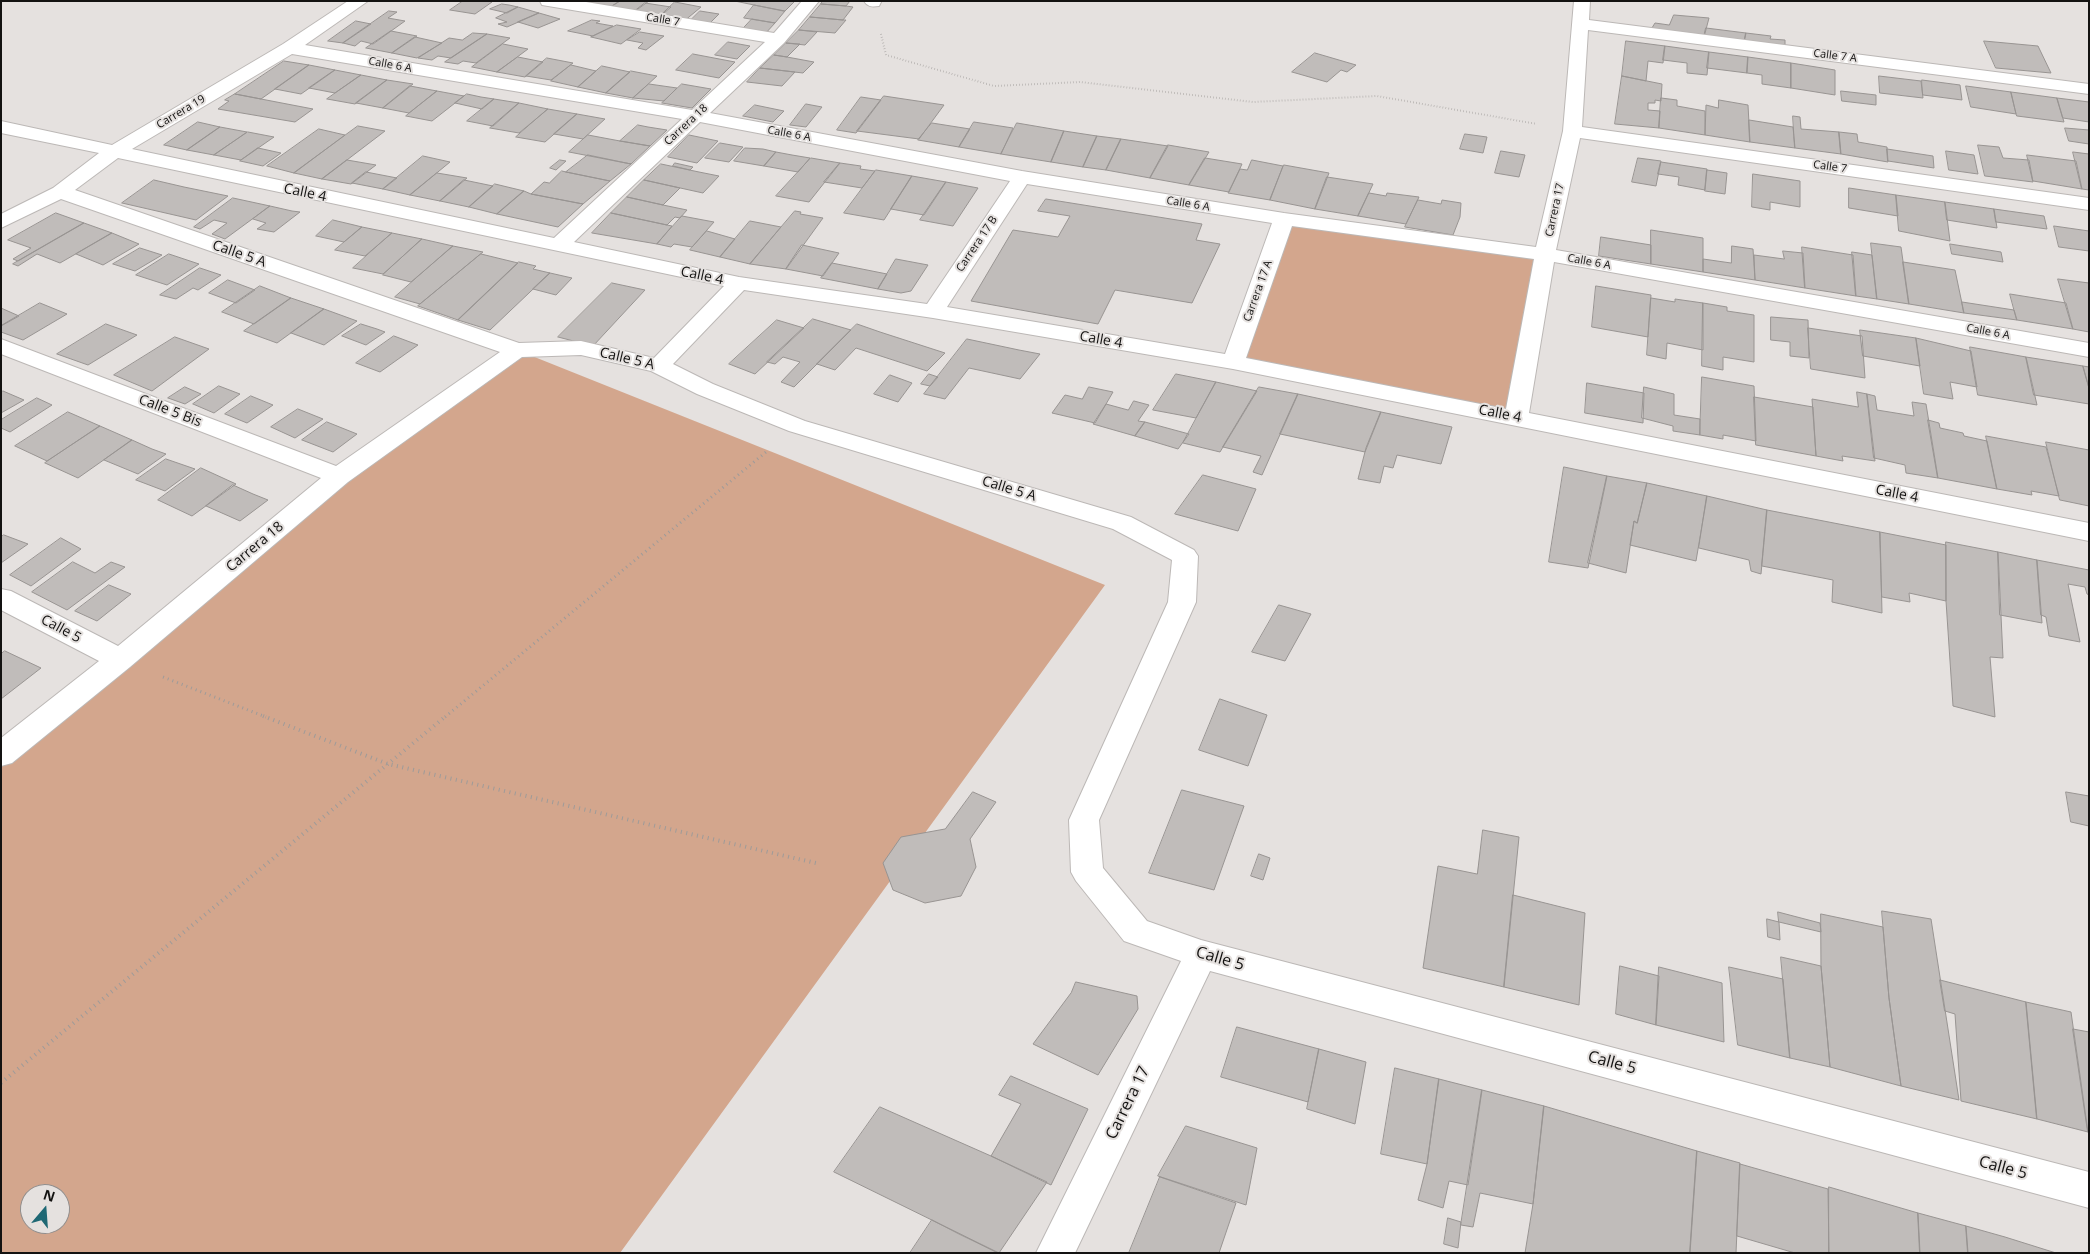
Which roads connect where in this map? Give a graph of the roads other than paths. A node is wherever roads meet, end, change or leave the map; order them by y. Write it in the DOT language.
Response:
graph roads {
  1 [pos="360,1"];
  2 [pos="548,1"];
  3 [pos="811,1"];
  4 [pos="1582,1"];
  5 [pos="1581,24"];
  6 [pos="778,39"];
  7 [pos="289,48"];
  8 [pos="2089,88"];
  9 [pos="696,116"];
  10 [pos="1,127"];
  11 [pos="1572,131"];
  12 [pos="114,152"];
  13 [pos="1022,177"];
  14 [pos="60,192"];
  15 [pos="2089,204"];
  16 [pos="1284,219"];
  17 [pos="1,222"];
  18 [pos="557,246"];
  19 [pos="1545,254"];
  20 [pos="739,283"];
  21 [pos="933,311"];
  22 [pos="1,346"];
  23 [pos="517,350"];
  24 [pos="2089,350"];
  25 [pos="1233,362"];
  26 [pos="659,366"];
  27 [pos="1516,417"];
  28 [pos="339,476"];
  29 [pos="2089,532"];
  30 [pos="1,598"];
  31 [pos="120,660"];
  32 [pos="1,755"];
  33 [pos="1136,931"];
  34 [pos="1201,954"];
  35 [pos="2089,1190"];
  36 [pos="1055,1253"];
  1 -- 7 [label="street, Carrera 19"];
  2 -- 6 [label="street, Calle 7"];
  3 -- 6 [label="street, Carrera 18"];
  4 -- 5 [label="street, Carrera 17"];
  5 -- 8 [label="street, Calle 7 A"];
  5 -- 11 [label="street, Carrera 17"];
  6 -- 9 [label="street, Carrera 18"];
  7 -- 9 [label="street, Calle 6 A"];
  7 -- 12 [label="street, Carrera 19"];
  9 -- 13 [label="street, Calle 6 A"];
  9 -- 18 [label="street, Carrera 18"];
  10 -- 12 [label="street, Calle 4"];
  11 -- 15 [label="street, Calle 7"];
  11 -- 19 [label="street, Carrera 17"];
  12 -- 14 [label="street, Carrera 19"];
  12 -- 18 [label="street, Calle 4"];
  13 -- 16 [label="street, Calle 6 A"];
  13 -- 21 [label="street, Carrera 17 B"];
  14 -- 17 [label="street, Carrera 19"];
  14 -- 23 [label="street, Calle 5 A"];
  16 -- 19 [label="street, Calle 6 A"];
  16 -- 25 [label="street, Carrera 17 A"];
  18 -- 20 [label="street, Calle 4"];
  19 -- 24 [label="street, Calle 6 A"];
  19 -- 27 [label="street, Carrera 17"];
  20 -- 21 [label="street, Calle 4"];
  20 -- 26 [label="street"];
  21 -- 25 [label="street, Calle 4"];
  22 -- 28 [label="street, Calle 5 Bis"];
  23 -- 26 [label="street, Calle 5 A"];
  23 -- 28 [label="street, Carrera 18"];
  25 -- 27 [label="street, Calle 4"];
  26 -- 33 [label="street, Calle 5 A"];
  27 -- 29 [label="street, Calle 4"];
  28 -- 31 [label="street, Carrera 18"];
  30 -- 31 [label="street, Calle 5"];
  31 -- 32 [label="street, Carrera 18"];
  33 -- 34 [label="street, Calle 5"];
  34 -- 35 [label="street, Calle 5"];
  34 -- 36 [label="street, Carrera 17"];
}
